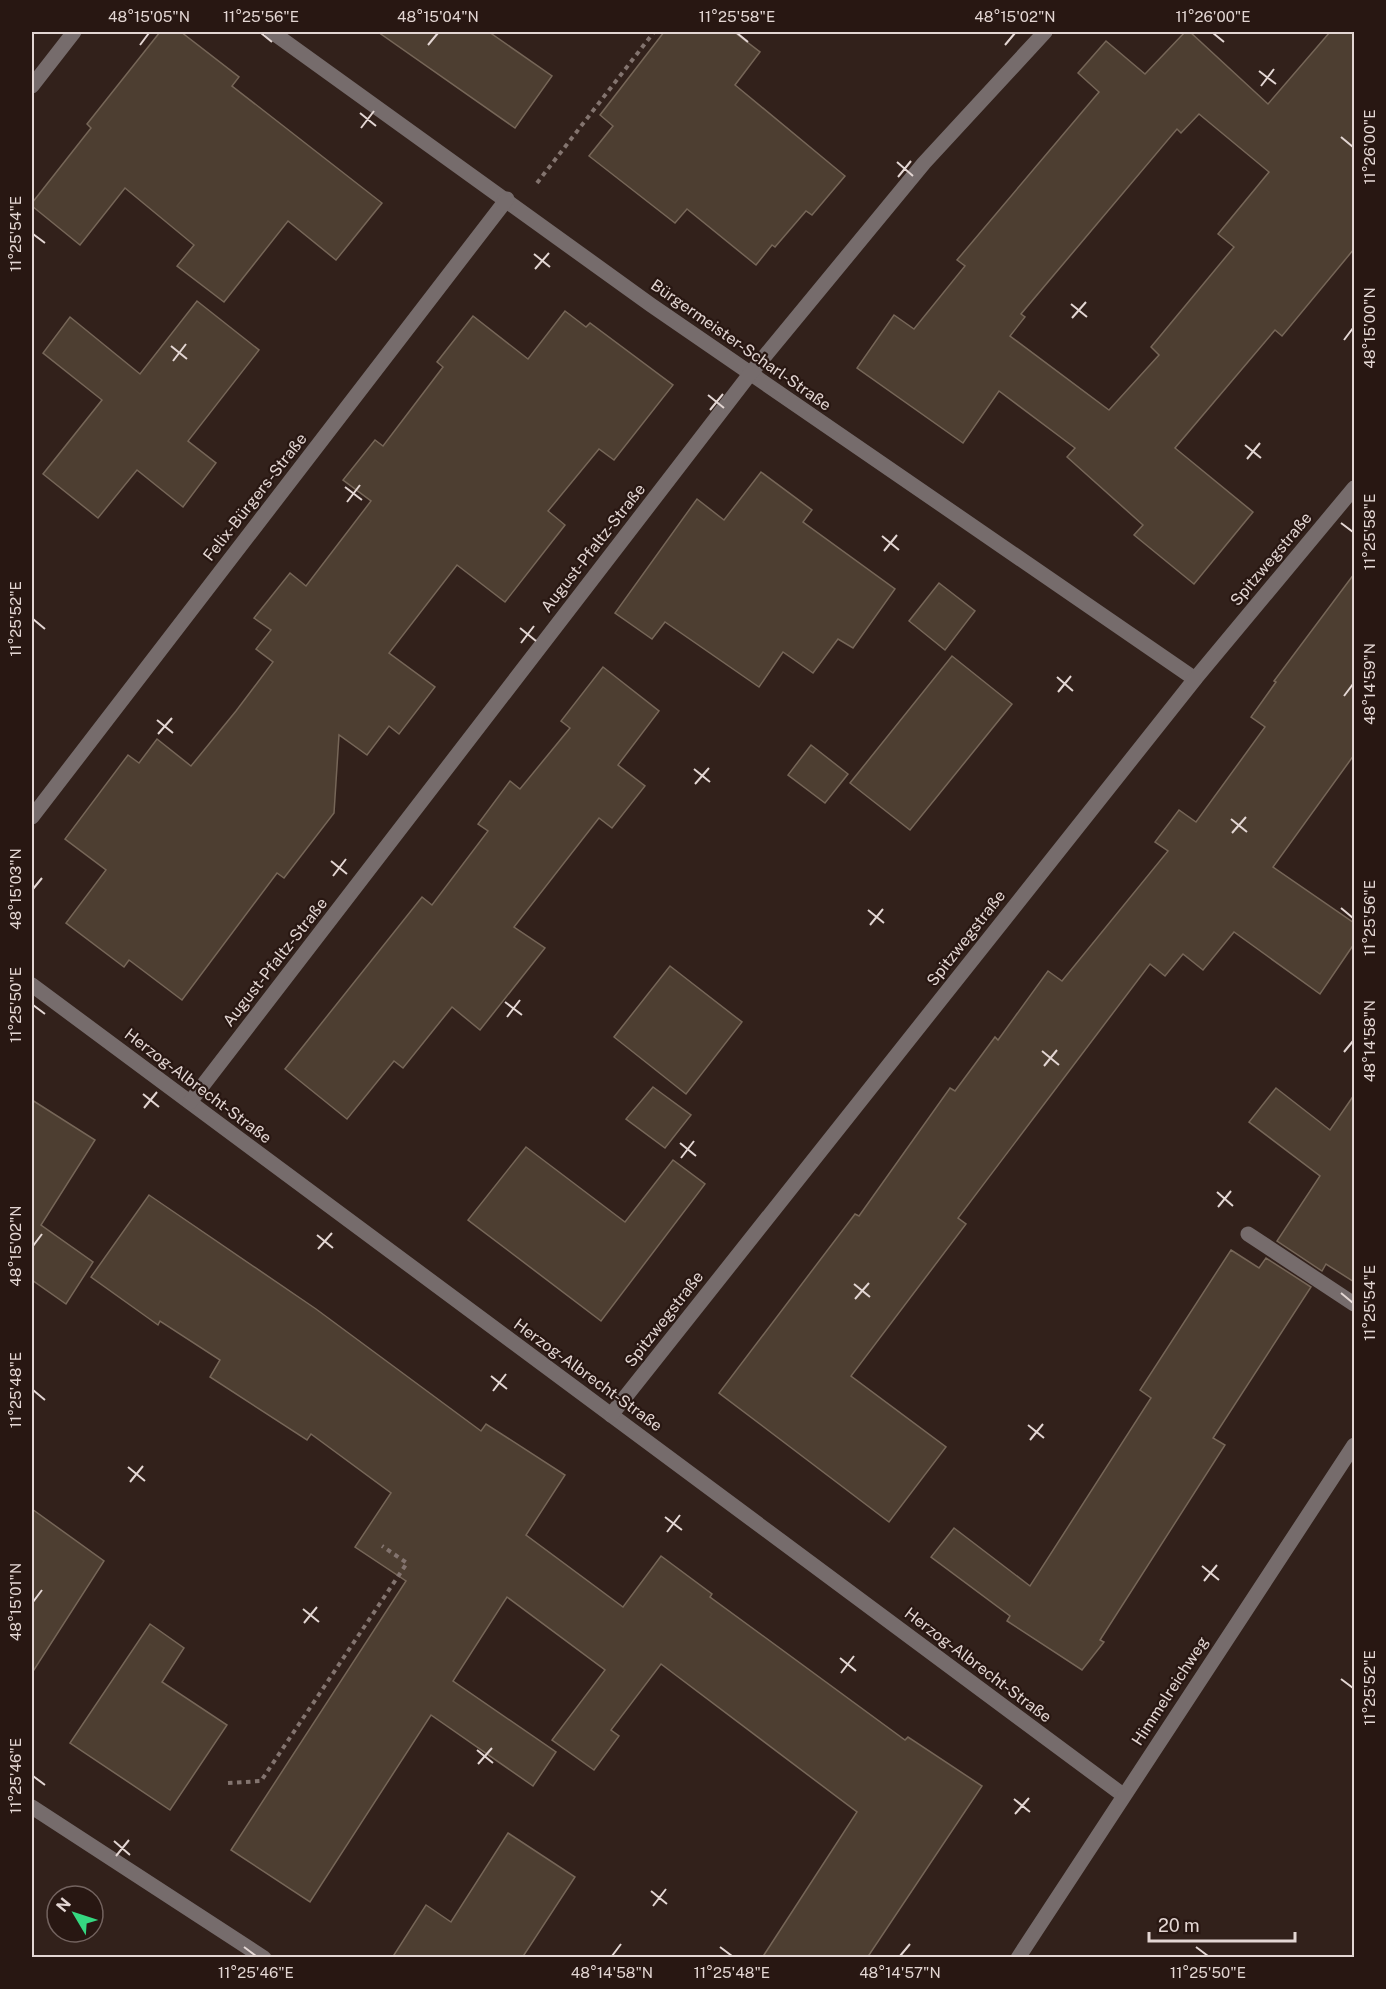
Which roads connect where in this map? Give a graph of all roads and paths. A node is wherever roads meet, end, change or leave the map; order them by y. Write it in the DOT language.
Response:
graph roads {
  1 [pos="74,32"];
  2 [pos="272,32"];
  3 [pos="654,32"];
  4 [pos="1045,32"];
  5 [pos="32,86"];
  6 [pos="513,203"];
  7 [pos="750,374"];
  8 [pos="1354,488"];
  9 [pos="1195,679"];
  10 [pos="32,817"];
  11 [pos="32,985"];
  12 [pos="190,1102"];
  13 [pos="1248,1234"];
  14 [pos="1354,1304"];
  15 [pos="611,1414"];
  16 [pos="1354,1445"];
  17 [pos="382,1546"];
  18 [pos="228,1783"];
  19 [pos="1123,1795"];
  20 [pos="32,1807"];
  21 [pos="264,1958"];
  22 [pos="1018,1958"];
  1 -- 5 [label="street"];
  2 -- 6 [label="street, Bürgermeister-Scharl-Straße"];
  3 -- 6 [label="path"];
  4 -- 7 [label="street, August-Pfaltz-Straße"];
  6 -- 7 [label="street, Bürgermeister-Scharl-Straße"];
  6 -- 10 [label="street, Felix-Bürgers-Straße"];
  7 -- 9 [label="street, Bürgermeister-Scharl-Straße"];
  7 -- 12 [label="street, August-Pfaltz-Straße"];
  8 -- 9 [label="street, Spitzwegstraße"];
  9 -- 15 [label="street, Spitzwegstraße"];
  11 -- 12 [label="street, Herzog-Albrecht-Straße"];
  12 -- 15 [label="street, Herzog-Albrecht-Straße"];
  13 -- 14 [label="street"];
  15 -- 19 [label="street, Herzog-Albrecht-Straße"];
  16 -- 19 [label="street, Himmelreichweg"];
  17 -- 18 [label="path"];
  19 -- 22 [label="street, Himmelreichweg"];
  20 -- 21 [label="street"];
}
